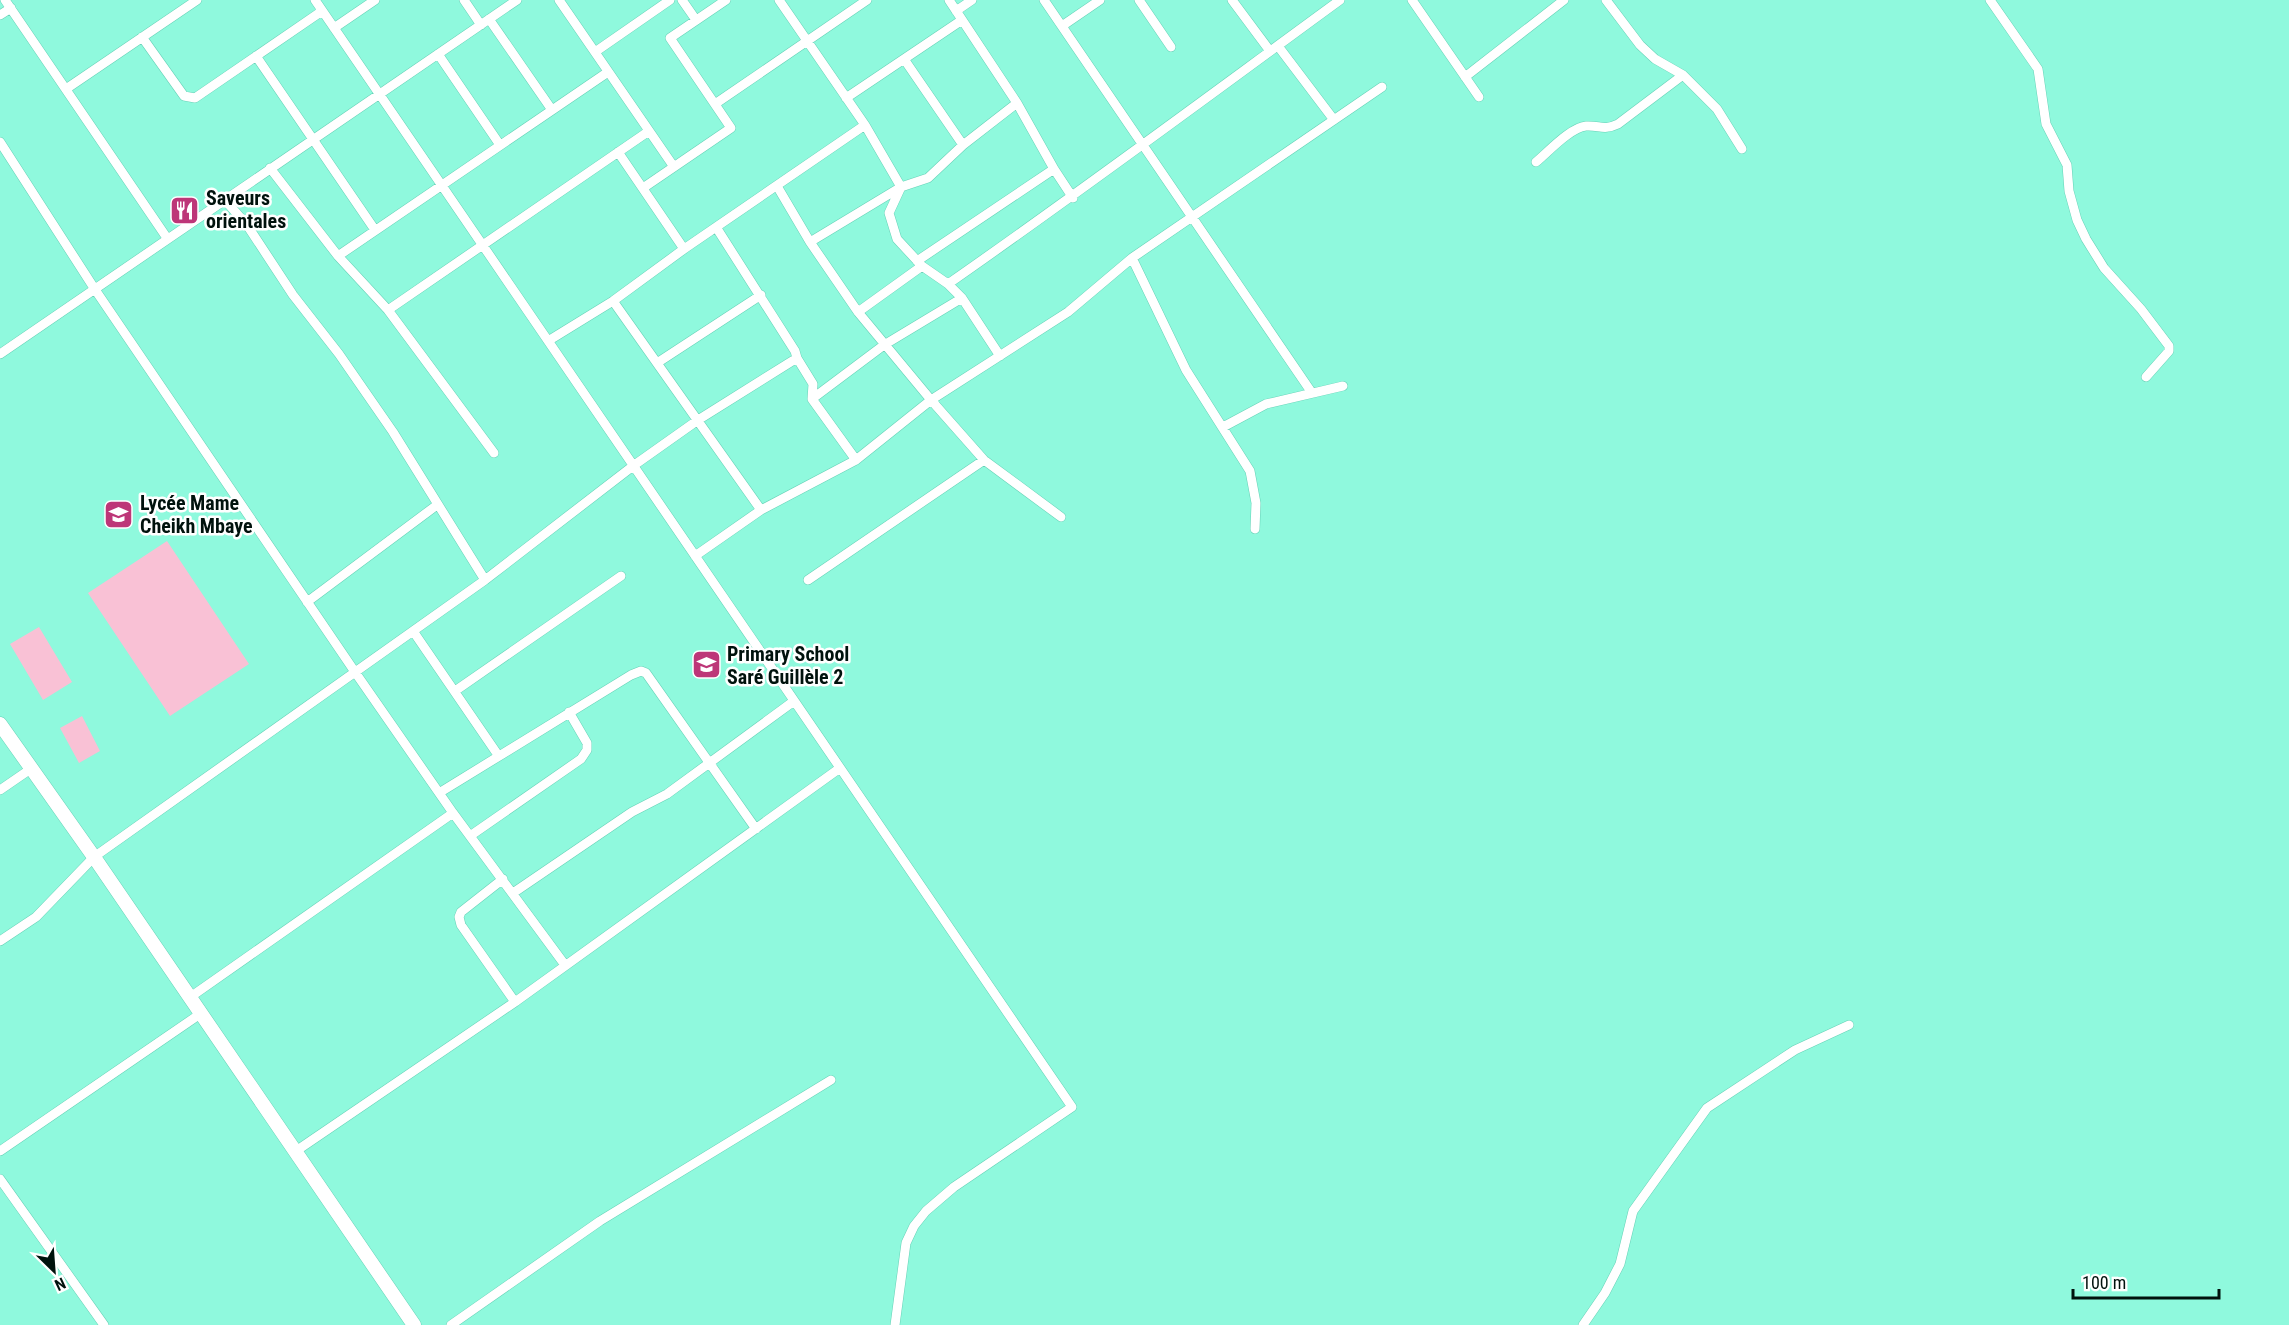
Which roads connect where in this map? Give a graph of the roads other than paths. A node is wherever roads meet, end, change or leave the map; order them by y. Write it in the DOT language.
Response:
graph roads {
  1 [pos="197,0"];
  2 [pos="315,0"];
  3 [pos="375,0"];
  4 [pos="464,0"];
  5 [pos="517,0"];
  6 [pos="559,0"];
  7 [pos="670,0"];
  8 [pos="682,0"];
  9 [pos="726,0"];
  10 [pos="779,0"];
  11 [pos="867,0"];
  12 [pos="949,0"];
  13 [pos="972,0"];
  14 [pos="1044,0"];
  15 [pos="1100,0"];
  16 [pos="1139,0"];
  17 [pos="1232,0"];
  18 [pos="1340,0"];
  19 [pos="1412,0"];
  20 [pos="1564,0"];
  21 [pos="1606,0"];
  22 [pos="1990,0"];
  23 [pos="8,4"];
  24 [pos="322,11"];
  25 [pos="956,11"];
  26 [pos="0,15"];
  27 [pos="489,18"];
  28 [pos="696,20"];
  29 [pos="962,20"];
  30 [pos="481,24"];
  31 [pos="1062,26"];
  32 [pos="334,28"];
  33 [pos="142,38"];
  34 [pos="807,41"];
  35 [pos="1171,47"];
  36 [pos="1274,48"];
  37 [pos="595,52"];
  38 [pos="438,54"];
  39 [pos="256,56"];
  40 [pos="904,59"];
  41 [pos="608,72"];
  42 [pos="1683,75"];
  43 [pos="1465,77"];
  44 [pos="1382,87"];
  45 [pos="66,89"];
  46 [pos="379,94"];
  47 [pos="1479,97"];
  48 [pos="846,98"];
  49 [pos="1017,103"];
  50 [pos="715,104"];
  51 [pos="552,110"];
  52 [pos="1334,120"];
  53 [pos="865,126"];
  54 [pos="649,131"];
  55 [pos="313,139"];
  56 [pos="0,142"];
  57 [pos="1142,144"];
  58 [pos="500,145"];
  59 [pos="963,146"];
  60 [pos="1742,149"];
  61 [pos="618,152"];
  62 [pos="1536,162"];
  63 [pos="674,167"];
  64 [pos="270,168"];
  65 [pos="1054,169"];
  66 [pos="441,185"];
  67 [pos="777,186"];
  68 [pos="901,187"];
  69 [pos="643,188"];
  70 [pos="1072,198"];
  71 [pos="224,199"];
  72 [pos="1192,217"];
  73 [pos="716,227"];
  74 [pos="375,230"];
  75 [pos="167,238"];
  76 [pos="810,242"];
  77 [pos="483,246"];
  78 [pos="684,249"];
  79 [pos="338,256"];
  80 [pos="1132,258"];
  81 [pos="920,264"];
  82 [pos="948,284"];
  83 [pos="94,288"];
  84 [pos="761,295"];
  85 [pos="962,298"];
  86 [pos="613,301"];
  87 [pos="388,310"];
  88 [pos="858,312"];
  89 [pos="548,341"];
  90 [pos="884,345"];
  91 [pos="0,354"];
  92 [pos="1000,357"];
  93 [pos="797,358"];
  94 [pos="657,363"];
  95 [pos="2146,377"];
  96 [pos="1343,386"];
  97 [pos="1312,393"];
  98 [pos="812,399"];
  99 [pos="931,400"];
  100 [pos="698,420"];
  101 [pos="1223,427"];
  102 [pos="494,453"];
  103 [pos="856,460"];
  104 [pos="984,460"];
  105 [pos="633,466"];
  106 [pos="437,505"];
  107 [pos="761,510"];
  108 [pos="1061,517"];
  109 [pos="1255,529"];
  110 [pos="695,556"];
  111 [pos="621,576"];
  112 [pos="485,580"];
  113 [pos="808,580"];
  114 [pos="307,602"];
  115 [pos="413,631"];
  116 [pos="355,672"];
  117 [pos="455,691"];
  118 [pos="794,702"];
  119 [pos="569,712"];
  120 [pos="0,724"];
  121 [pos="498,755"];
  122 [pos="709,763"];
  123 [pos="32,768"];
  124 [pos="840,768"];
  125 [pos="0,790"];
  126 [pos="439,793"];
  127 [pos="453,813"];
  128 [pos="756,829"];
  129 [pos="470,836"];
  130 [pos="94,857"];
  131 [pos="502,879"];
  132 [pos="513,893"];
  133 [pos="0,941"];
  134 [pos="565,965"];
  135 [pos="189,998"];
  136 [pos="515,1002"];
  137 [pos="200,1014"];
  138 [pos="1849,1024"];
  139 [pos="831,1080"];
  140 [pos="0,1151"];
  141 [pos="296,1151"];
  142 [pos="0,1179"];
  143 [pos="104,1325"];
  144 [pos="414,1325"];
  145 [pos="450,1325"];
  146 [pos="895,1325"];
  147 [pos="1583,1325"];
  1 -- 33 [label="street"];
  2 -- 24 [label="street"];
  3 -- 32 [label="street"];
  4 -- 30 [label="street"];
  5 -- 27 [label="street"];
  6 -- 37 [label="street"];
  7 -- 37 [label="street"];
  8 -- 28 [label="street"];
  9 -- 28 [label="street"];
  10 -- 34 [label="street"];
  11 -- 34 [label="street"];
  12 -- 25 [label="street"];
  13 -- 25 [label="street"];
  14 -- 31 [label="street"];
  15 -- 31 [label="street"];
  16 -- 35 [label="street"];
  17 -- 36 [label="street"];
  18 -- 36 [label="street"];
  19 -- 43 [label="street"];
  20 -- 43 [label="street"];
  21 -- 42 [label="street"];
  22 -- 95 [label="street"];
  23 -- 26 [label="street"];
  23 -- 45 [label="street"];
  24 -- 32 [label="street"];
  24 -- 39 [label="street"];
  25 -- 29 [label="street"];
  27 -- 30 [label="street"];
  27 -- 51 [label="street"];
  28 -- 50 [label="street"];
  29 -- 40 [label="street"];
  29 -- 49 [label="street"];
  30 -- 38 [label="street"];
  31 -- 57 [label="street"];
  32 -- 46 [label="street"];
  33 -- 39 [label="street"];
  33 -- 45 [label="street"];
  34 -- 48 [label="street"];
  34 -- 50 [label="street"];
  36 -- 52 [label="street"];
  36 -- 57 [label="street"];
  37 -- 41 [label="street"];
  38 -- 46 [label="street"];
  38 -- 58 [label="street"];
  39 -- 55 [label="street"];
  40 -- 48 [label="street"];
  40 -- 59 [label="street"];
  41 -- 51 [label="street"];
  41 -- 54 [label="street"];
  42 -- 60 [label="street"];
  42 -- 62 [label="street"];
  43 -- 47 [label="street"];
  44 -- 52 [label="street"];
  45 -- 75 [label="street"];
  46 -- 55 [label="street"];
  46 -- 66 [label="street"];
  48 -- 53 [label="street"];
  49 -- 59 [label="street"];
  49 -- 65 [label="street"];
  50 -- 63 [label="street"];
  51 -- 58 [label="street"];
  52 -- 72 [label="street"];
  53 -- 67 [label="street"];
  53 -- 68 [label="street"];
  54 -- 61 [label="street"];
  54 -- 63 [label="street"];
  55 -- 64 [label="street"];
  55 -- 74 [label="street"];
  56 -- 83 [label="street"];
  57 -- 70 [label="street"];
  57 -- 72 [label="street"];
  58 -- 66 [label="street"];
  59 -- 68 [label="street"];
  61 -- 69 [label="street"];
  61 -- 77 [label="street"];
  63 -- 69 [label="street"];
  64 -- 71 [label="street"];
  64 -- 79 [label="street"];
  65 -- 70 [label="street"];
  65 -- 81 [label="street"];
  66 -- 74 [label="street"];
  66 -- 77 [label="street"];
  67 -- 73 [label="street"];
  67 -- 76 [label="street"];
  68 -- 76 [label="street"];
  68 -- 81 [label="street"];
  69 -- 78 [label="street"];
  70 -- 82 [label="street"];
  71 -- 75 [label="street"];
  71 -- 106 [label="street"];
  72 -- 80 [label="street"];
  72 -- 97 [label="street"];
  73 -- 78 [label="street"];
  73 -- 84 [label="street"];
  74 -- 79 [label="street"];
  75 -- 83 [label="street"];
  76 -- 88 [label="street"];
  77 -- 87 [label="street"];
  77 -- 89 [label="street"];
  78 -- 86 [label="street"];
  79 -- 87 [label="street"];
  80 -- 92 [label="street"];
  80 -- 101 [label="street"];
  81 -- 82 [label="street"];
  81 -- 88 [label="street"];
  82 -- 85 [label="street"];
  83 -- 91 [label="street"];
  83 -- 114 [label="street"];
  84 -- 93 [label="street"];
  84 -- 94 [label="street"];
  85 -- 90 [label="street"];
  85 -- 92 [label="street"];
  86 -- 89 [label="street"];
  86 -- 94 [label="street"];
  87 -- 102 [label="street"];
  88 -- 90 [label="street"];
  89 -- 105 [label="street"];
  90 -- 98 [label="street"];
  90 -- 99 [label="street"];
  92 -- 99 [label="street"];
  93 -- 98 [label="street"];
  93 -- 100 [label="street"];
  94 -- 100 [label="street"];
  96 -- 97 [label="street"];
  97 -- 101 [label="street"];
  98 -- 103 [label="street"];
  99 -- 103 [label="street"];
  99 -- 104 [label="street"];
  100 -- 105 [label="street"];
  100 -- 107 [label="street"];
  101 -- 109 [label="street"];
  103 -- 107 [label="street"];
  104 -- 108 [label="street"];
  104 -- 113 [label="street"];
  105 -- 110 [label="street"];
  105 -- 112 [label="street"];
  106 -- 112 [label="street"];
  106 -- 114 [label="street"];
  107 -- 110 [label="street"];
  110 -- 118 [label="street"];
  111 -- 117 [label="street"];
  112 -- 115 [label="street"];
  114 -- 116 [label="street"];
  115 -- 116 [label="street"];
  115 -- 117 [label="street"];
  116 -- 126 [label="street"];
  116 -- 130 [label="street"];
  117 -- 121 [label="street"];
  118 -- 122 [label="street"];
  118 -- 124 [label="street"];
  119 -- 121 [label="street"];
  119 -- 122 [label="street"];
  119 -- 129 [label="street"];
  120 -- 123 [label="main road"];
  121 -- 126 [label="street"];
  122 -- 128 [label="street"];
  122 -- 132 [label="street"];
  123 -- 125 [label="street"];
  123 -- 130 [label="main road"];
  124 -- 128 [label="street"];
  124 -- 146 [label="street"];
  126 -- 127 [label="street"];
  127 -- 129 [label="street"];
  127 -- 135 [label="street"];
  128 -- 134 [label="street"];
  129 -- 131 [label="street"];
  130 -- 133 [label="street"];
  130 -- 135 [label="main road"];
  131 -- 132 [label="street"];
  131 -- 136 [label="street"];
  132 -- 134 [label="street"];
  134 -- 136 [label="street"];
  135 -- 137 [label="main road"];
  136 -- 141 [label="street"];
  137 -- 140 [label="street"];
  137 -- 141 [label="main road"];
  138 -- 147 [label="street"];
  139 -- 145 [label="street"];
  141 -- 144 [label="main road"];
  142 -- 143 [label="street"];
}
